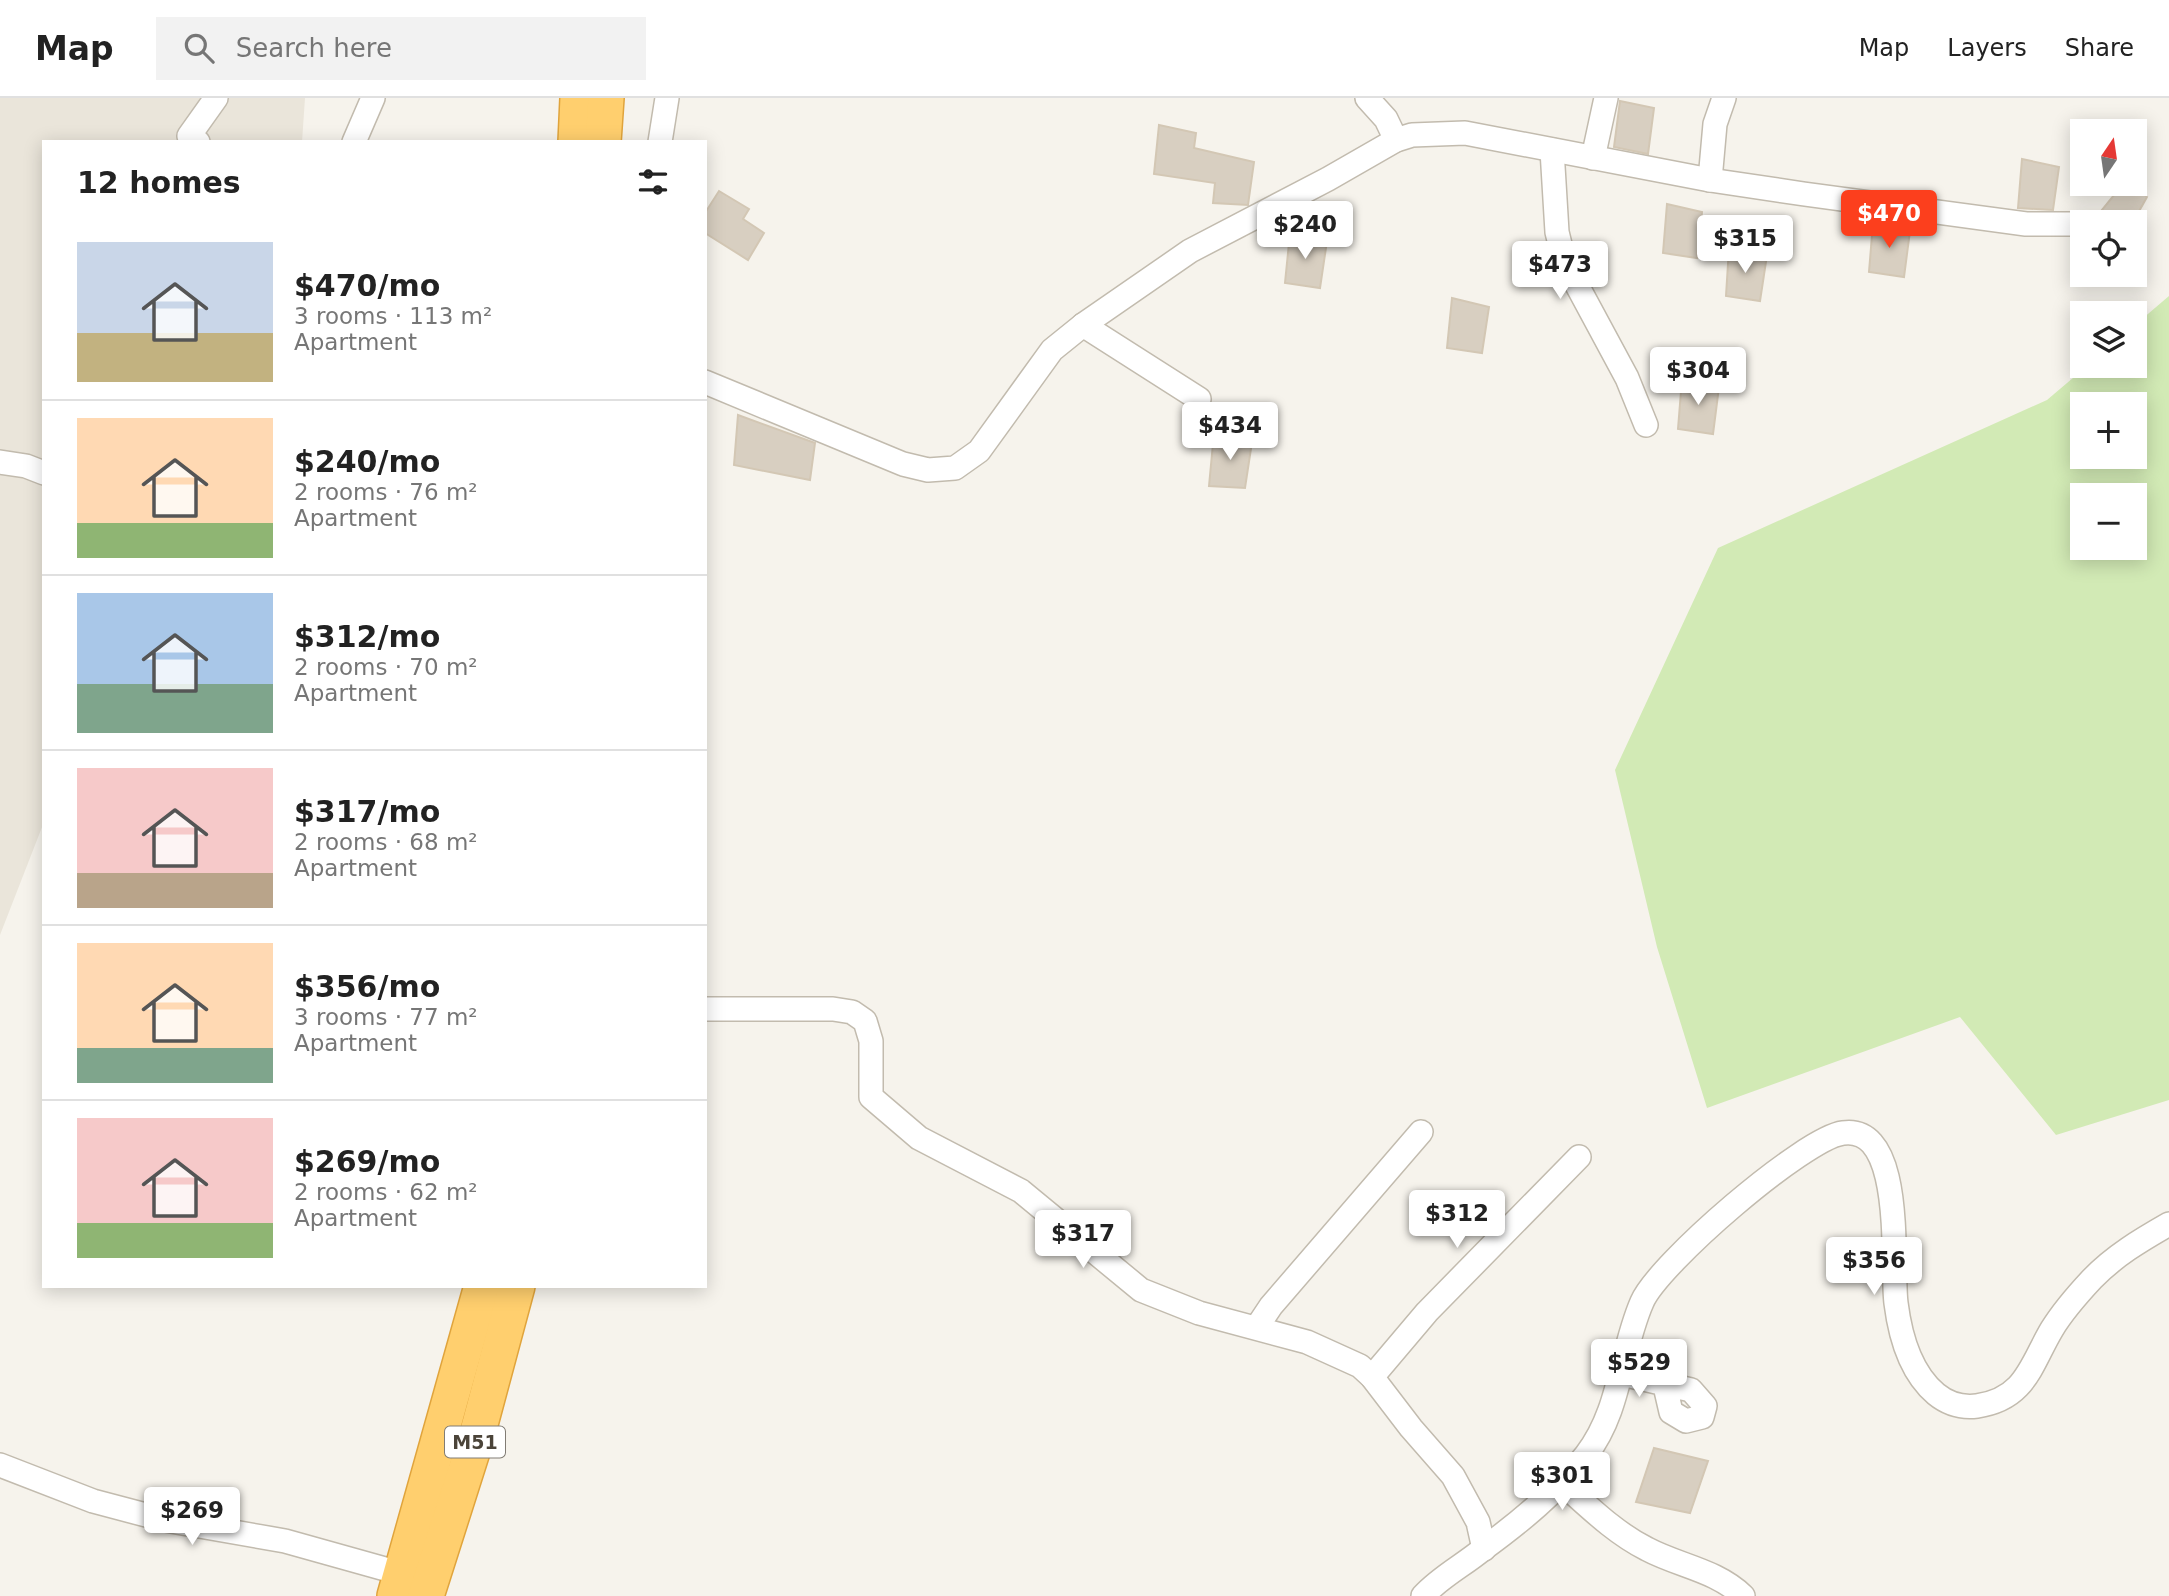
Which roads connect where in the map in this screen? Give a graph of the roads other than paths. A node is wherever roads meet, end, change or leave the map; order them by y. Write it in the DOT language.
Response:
graph roads {
  1 [pos="216,98"];
  2 [pos="373,98"];
  3 [pos="578,98"];
  4 [pos="606,98"];
  5 [pos="667,98"];
  6 [pos="1367,98"];
  7 [pos="1606,98"];
  8 [pos="1724,98"];
  9 [pos="195,140"];
  10 [pos="355,140"];
  11 [pos="576,140"];
  12 [pos="603,140"];
  13 [pos="660,140"];
  14 [pos="1396,140"];
  15 [pos="1552,150"];
  16 [pos="1594,158"];
  17 [pos="1710,180"];
  18 [pos="2070,224"];
  19 [pos="1083,325"];
  20 [pos="707,383"];
  21 [pos="1199,399"];
  22 [pos="1646,425"];
  23 [pos="0,462"];
  24 [pos="42,472"];
  25 [pos="707,1009"];
  26 [pos="1421,1132"];
  27 [pos="1579,1157"];
  28 [pos="2169,1224"];
  29 [pos="482,1288"];
  30 [pos="516,1288"];
  31 [pos="1257,1327"];
  32 [pos="1622,1374"];
  33 [pos="1372,1377"];
  34 [pos="1665,1386"];
  35 [pos="0,1465"];
  36 [pos="1562,1483"];
  37 [pos="1484,1549"];
  38 [pos="408,1589"];
  39 [pos="1423,1596"];
  40 [pos="1743,1596"];
  1 -- 9 [label="street"];
  2 -- 10 [label="street"];
  3 -- 11 [label="highway"];
  4 -- 12 [label="highway"];
  5 -- 13 [label="street"];
  6 -- 14 [label="street"];
  7 -- 16 [label="street"];
  8 -- 17 [label="street"];
  14 -- 15 [label="street"];
  14 -- 19 [label="street"];
  15 -- 16 [label="street"];
  15 -- 22 [label="street"];
  16 -- 17 [label="street"];
  17 -- 18 [label="street"];
  19 -- 20 [label="street"];
  19 -- 21 [label="street"];
  23 -- 24 [label="street"];
  25 -- 31 [label="street"];
  26 -- 31 [label="street"];
  27 -- 33 [label="street"];
  28 -- 32 [label="street"];
  29 -- 38 [label="highway, M51"];
  30 -- 38 [label="highway, M51"];
  31 -- 33 [label="street"];
  32 -- 34 [label="street"];
  32 -- 36 [label="street"];
  33 -- 37 [label="street"];
  35 -- 38 [label="street"];
  36 -- 37 [label="street"];
  36 -- 40 [label="street"];
  37 -- 39 [label="street"];
}
